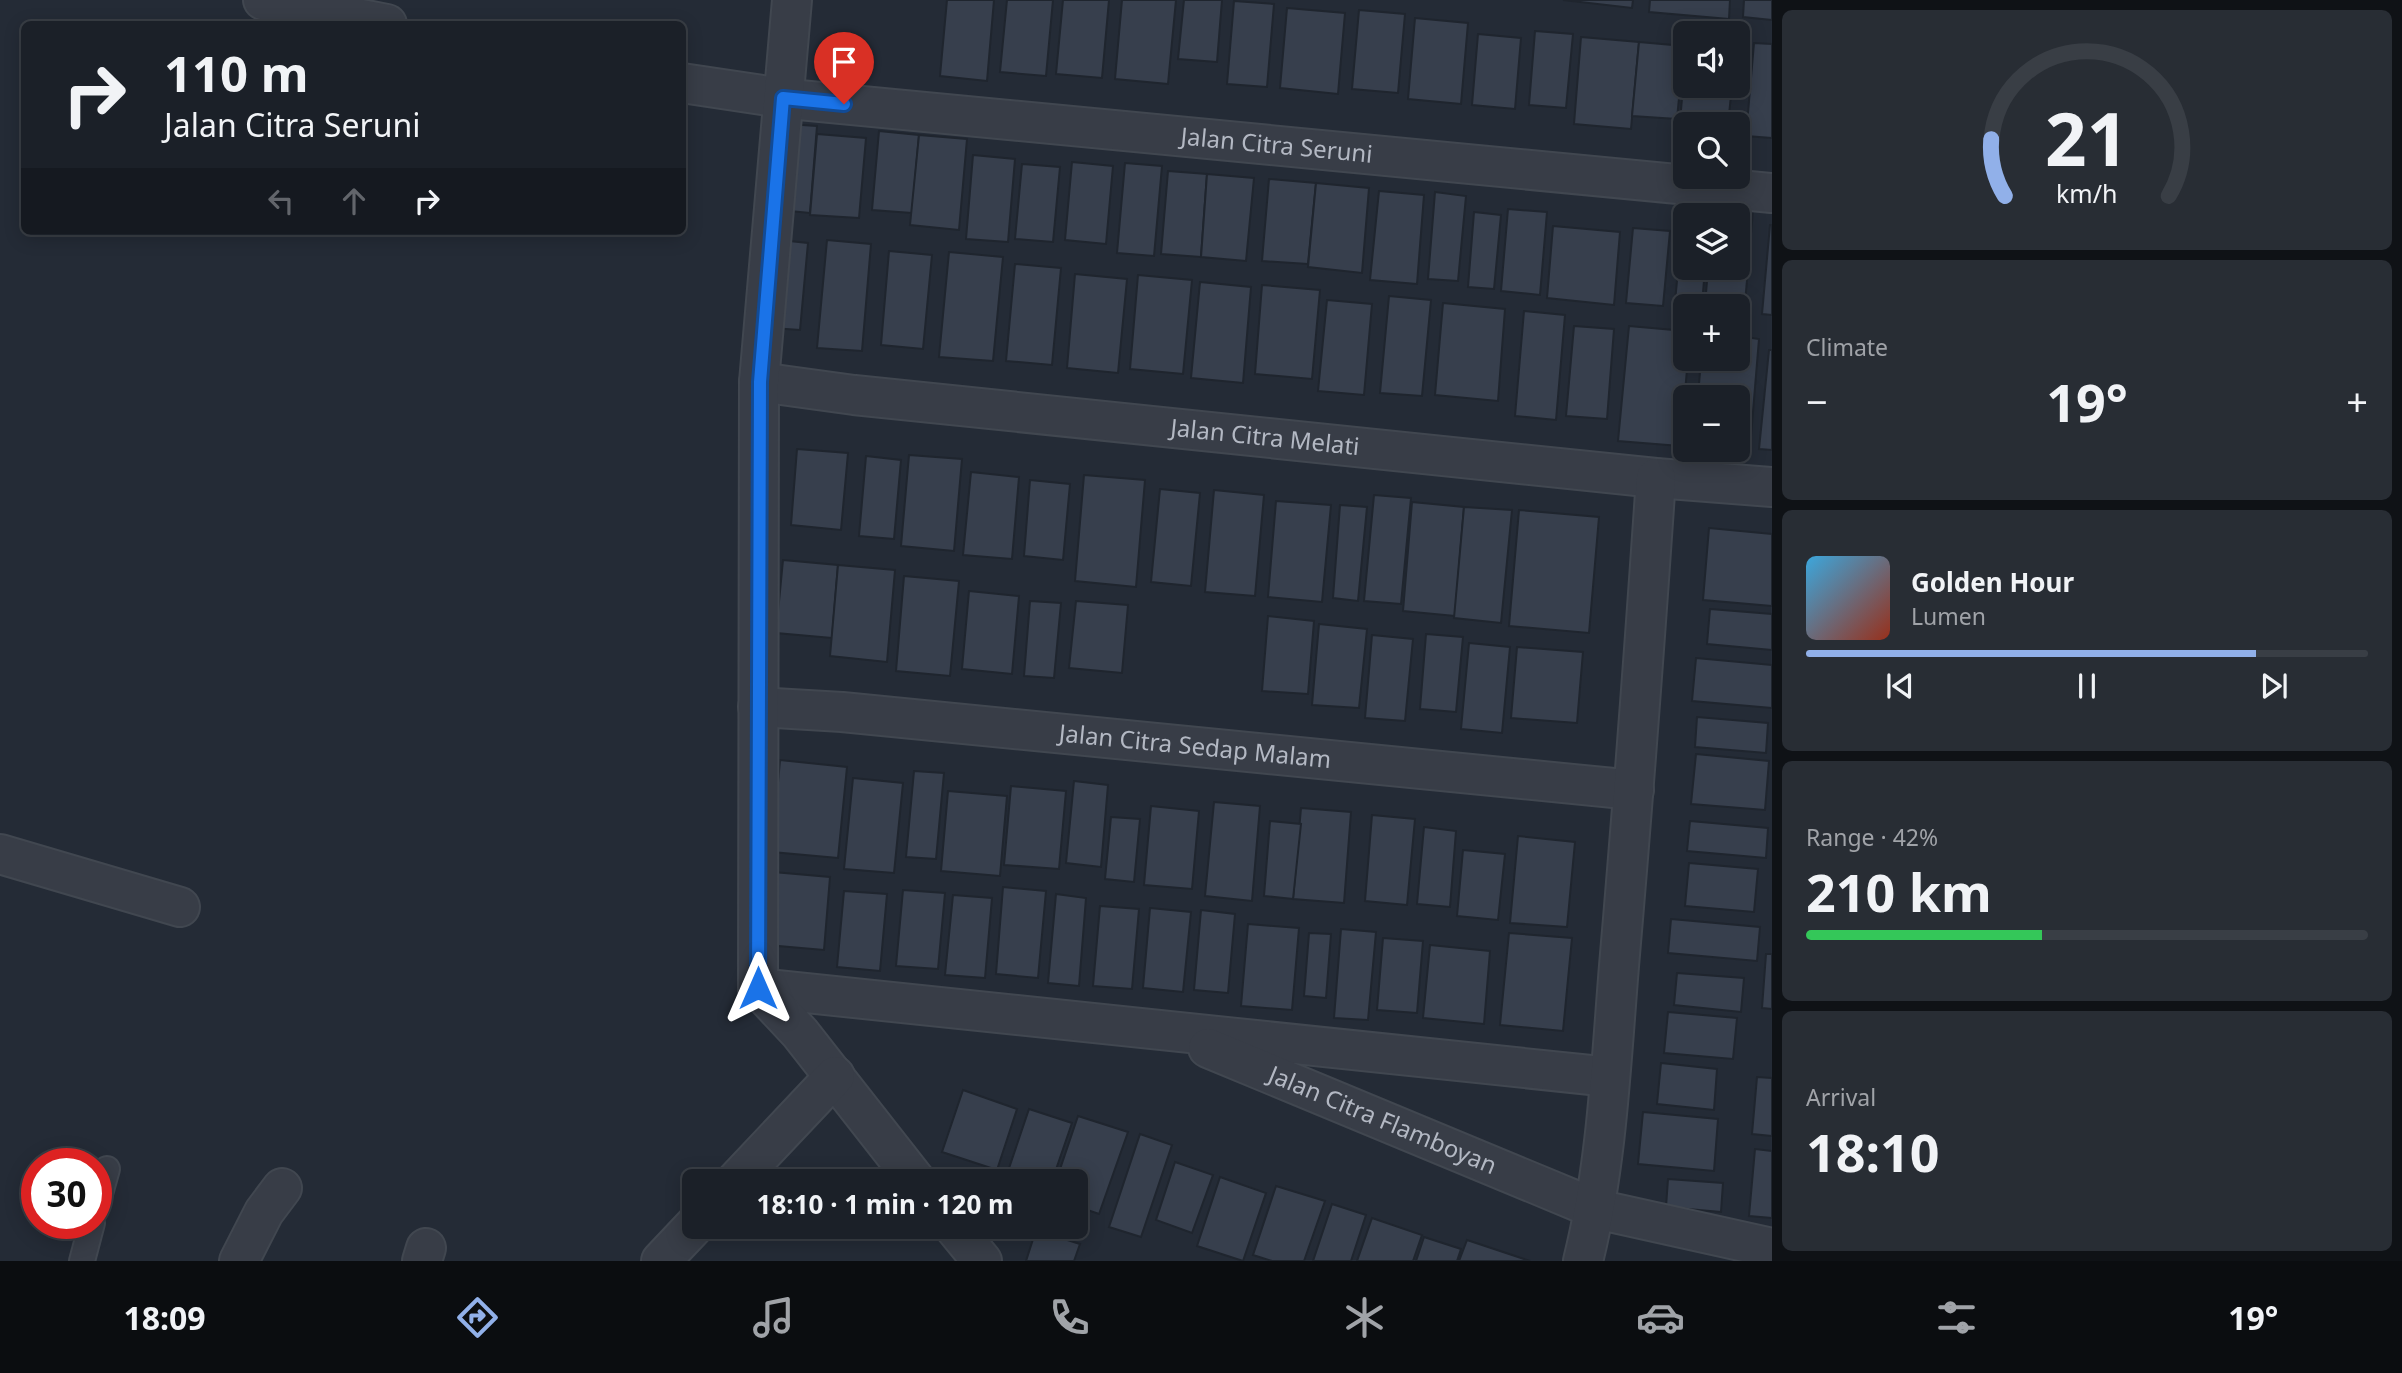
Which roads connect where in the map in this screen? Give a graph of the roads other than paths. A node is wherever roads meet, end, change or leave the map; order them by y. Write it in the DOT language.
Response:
graph roads {
  1 [pos="263,0"];
  2 [pos="792,0"];
  3 [pos="372,21"];
  4 [pos="686,84"];
  5 [pos="783,98"];
  6 [pos="1772,193"];
  7 [pos="760,382"];
  8 [pos="1656,478"];
  9 [pos="1772,487"];
  10 [pos="758,707"];
  11 [pos="1634,790"];
  12 [pos="0,854"];
  13 [pos="180,907"];
  14 [pos="758,988"];
  15 [pos="1168,1031"];
  16 [pos="835,1076"];
  17 [pos="1610,1077"];
  18 [pos="747,1169"];
  19 [pos="907,1169"];
  20 [pos="282,1188"];
  21 [pos="1596,1209"];
  22 [pos="88,1239"];
  23 [pos="682,1239"];
  24 [pos="964,1239"];
  25 [pos="1772,1248"];
  26 [pos="82,1261"];
  27 [pos="239,1261"];
  28 [pos="661,1261"];
  29 [pos="982,1261"];
  30 [pos="1583,1261"];
  1 -- 3 [label="street"];
  2 -- 5 [label="street"];
  4 -- 5 [label="street, Jalan Citra Seruni"];
  5 -- 6 [label="street, Jalan Citra Seruni"];
  5 -- 7 [label="street"];
  7 -- 8 [label="street, Jalan Citra Melati"];
  7 -- 10 [label="street"];
  8 -- 9 [label="street, Jalan Citra Melati"];
  8 -- 11 [label="street"];
  10 -- 11 [label="street, Jalan Citra Sedap Malam"];
  10 -- 14 [label="street"];
  11 -- 17 [label="street"];
  12 -- 13 [label="street"];
  14 -- 15 [label="street, Jalan Citra Flamboyan"];
  14 -- 16 [label="street"];
  15 -- 17 [label="street, Jalan Citra Flamboyan"];
  15 -- 21 [label="street, Jalan Citra Flamboyan"];
  16 -- 18 [label="street"];
  16 -- 19 [label="street"];
  17 -- 21 [label="street"];
  20 -- 27 [label="street"];
  21 -- 25 [label="street, Jalan Citra Flamboyan"];
  21 -- 30 [label="street"];
  22 -- 26 [label="lane"];
  23 -- 28 [label="street"];
  24 -- 29 [label="street"];
}
